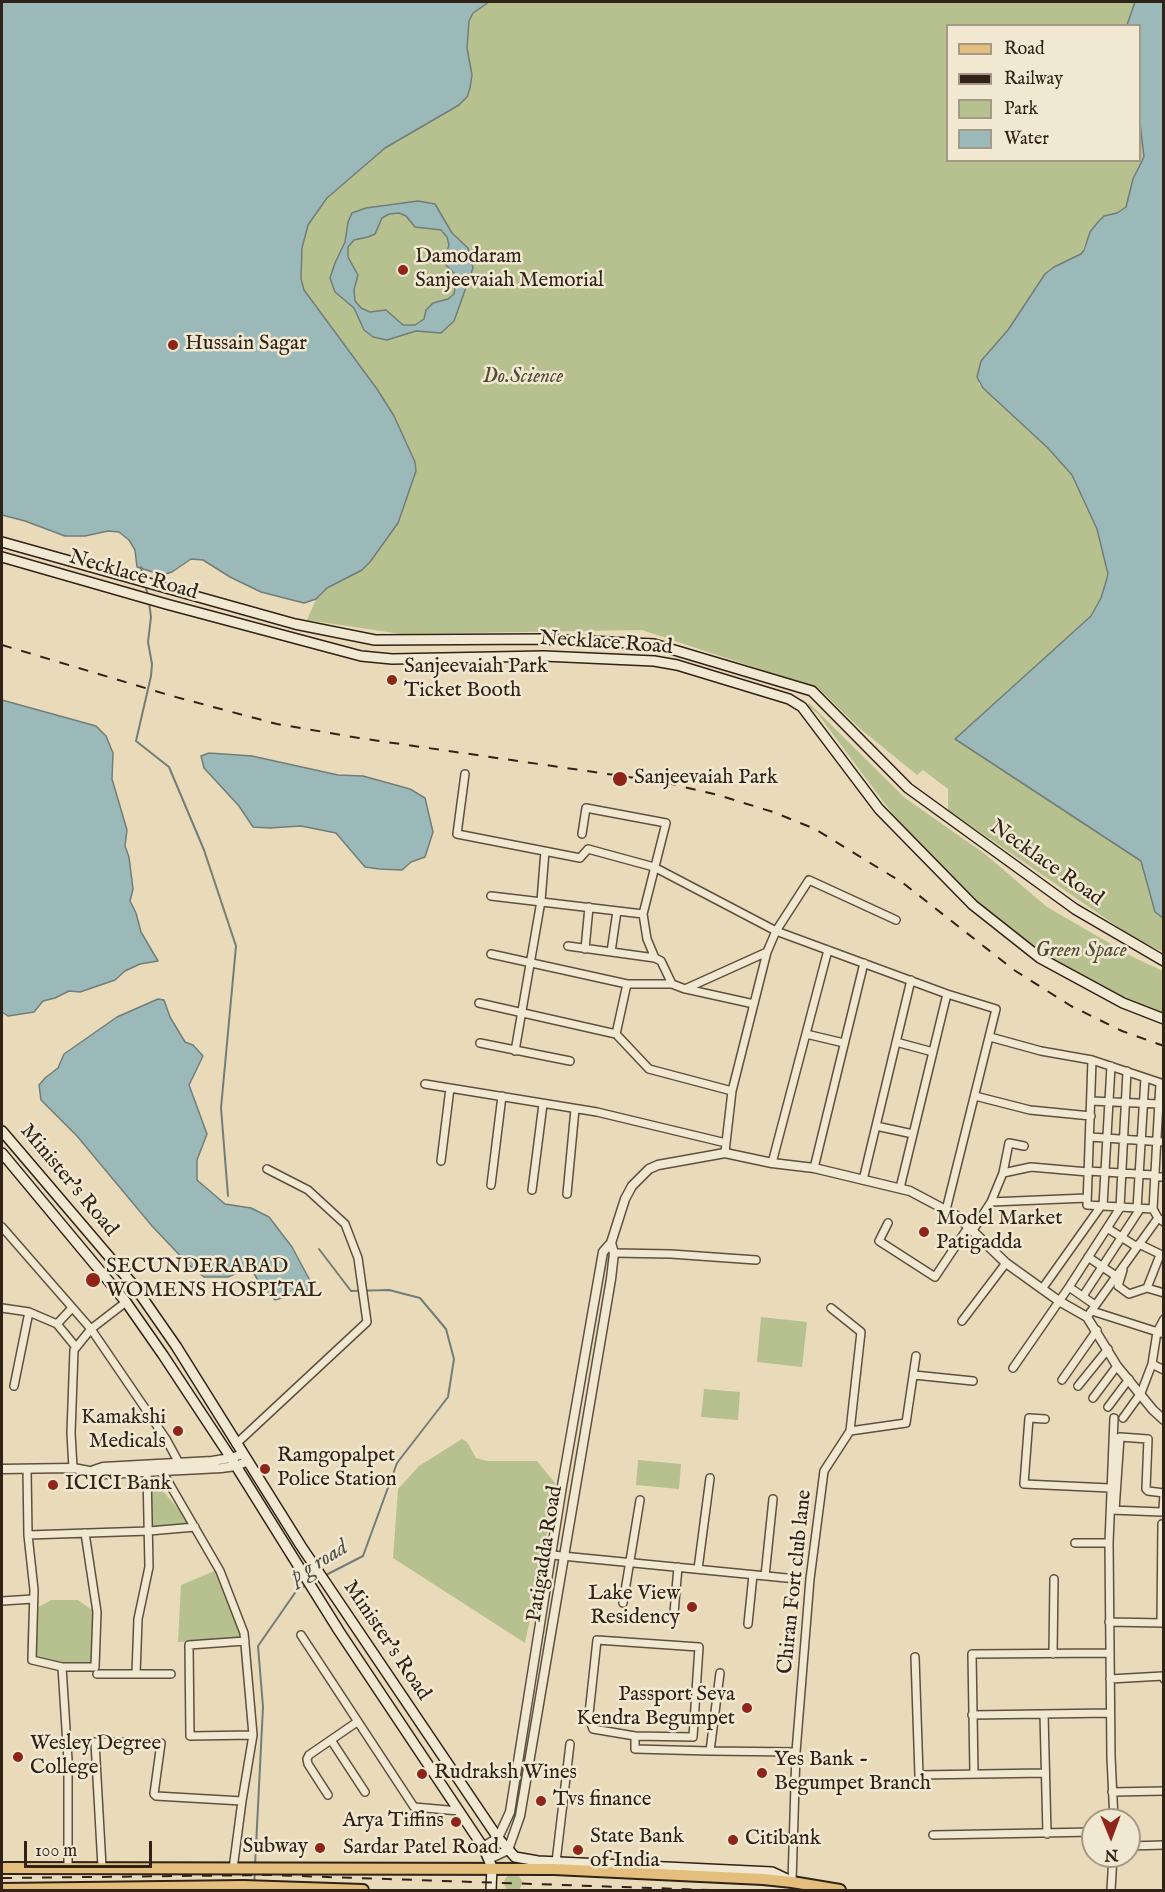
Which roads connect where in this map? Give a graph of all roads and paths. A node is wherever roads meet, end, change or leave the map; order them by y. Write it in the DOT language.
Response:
graph roads {
  1 [pos="2,542"];
  2 [pos="2,557"];
  3 [pos="375,640"];
  4 [pos="654,644"];
  5 [pos="372,657"];
  6 [pos="654,661"];
  7 [pos="812,691"];
  8 [pos="802,707"];
  9 [pos="465,774"];
  10 [pos="582,834"];
  11 [pos="545,851"];
  12 [pos="654,867"];
  13 [pos="491,896"];
  14 [pos="542,901"];
  15 [pos="590,907"];
  16 [pos="617,911"];
  17 [pos="643,914"];
  18 [pos="896,920"];
  19 [pos="776,931"];
  20 [pos="568,946"];
  21 [pos="585,949"];
  22 [pos="828,950"];
  23 [pos="611,952"];
  24 [pos="767,952"];
  25 [pos="491,954"];
  26 [pos="655,958"];
  27 [pos="1164,961"];
  28 [pos="531,963"];
  29 [pos="864,963"];
  30 [pos="911,980"];
  31 [pos="627,984"];
  32 [pos="672,984"];
  33 [pos="685,989"];
  34 [pos="947,994"];
  35 [pos="479,1003"];
  36 [pos="754,1004"];
  37 [pos="520,1013"];
  38 [pos="1164,1019"];
  39 [pos="616,1034"];
  40 [pos="806,1034"];
  41 [pos="990,1037"];
  42 [pos="896,1042"];
  43 [pos="480,1043"];
  44 [pos="844,1043"];
  45 [pos="515,1051"];
  46 [pos="933,1052"];
  47 [pos="1092,1060"];
  48 [pos="570,1061"];
  49 [pos="1111,1066"];
  50 [pos="1127,1071"];
  51 [pos="1145,1078"];
  52 [pos="1162,1083"];
  53 [pos="425,1084"];
  54 [pos="450,1088"];
  55 [pos="732,1091"];
  56 [pos="502,1096"];
  57 [pos="975,1096"];
  58 [pos="1091,1101"];
  59 [pos="1109,1101"];
  60 [pos="1125,1102"];
  61 [pos="1143,1103"];
  62 [pos="543,1104"];
  63 [pos="1159,1104"];
  64 [pos="575,1109"];
  65 [pos="1091,1116"];
  66 [pos="876,1126"];
  67 [pos="2,1131"];
  68 [pos="913,1134"];
  69 [pos="1090,1137"];
  70 [pos="1107,1138"];
  71 [pos="1123,1139"];
  72 [pos="1141,1141"];
  73 [pos="1160,1142"];
  74 [pos="726,1143"];
  75 [pos="1024,1146"];
  76 [pos="2,1153"];
  77 [pos="725,1154"];
  78 [pos="441,1161"];
  79 [pos="772,1163"];
  80 [pos="814,1168"];
  81 [pos="267,1169"];
  82 [pos="1088,1171"];
  83 [pos="1105,1172"];
  84 [pos="1003,1173"];
  85 [pos="1122,1173"];
  86 [pos="1139,1174"];
  87 [pos="1154,1176"];
  88 [pos="1164,1177"];
  89 [pos="863,1180"];
  90 [pos="491,1185"];
  91 [pos="900,1188"];
  92 [pos="532,1190"];
  93 [pos="567,1194"];
  94 [pos="1087,1198"];
  95 [pos="991,1202"];
  96 [pos="1102,1206"];
  97 [pos="1120,1208"];
  98 [pos="1139,1209"];
  99 [pos="1153,1209"];
  100 [pos="946,1210"];
  101 [pos="1161,1220"];
  102 [pos="888,1223"];
  103 [pos="2,1228"];
  104 [pos="971,1228"];
  105 [pos="1107,1228"];
  106 [pos="1121,1238"];
  107 [pos="611,1243"];
  108 [pos="1138,1246"];
  109 [pos="614,1253"];
  110 [pos="1162,1256"];
  111 [pos="1088,1257"];
  112 [pos="756,1260"];
  113 [pos="1126,1261"];
  114 [pos="1006,1263"];
  115 [pos="1102,1267"];
  116 [pos="1116,1276"];
  117 [pos="1069,1287"];
  118 [pos="1147,1288"];
  119 [pos="1042,1289"];
  120 [pos="1164,1293"];
  121 [pos="1083,1296"];
  122 [pos="1059,1301"];
  123 [pos="126,1302"];
  124 [pos="2,1308"];
  125 [pos="72,1308"];
  126 [pos="831,1308"];
  127 [pos="1092,1311"];
  128 [pos="29,1312"];
  129 [pos="1164,1319"];
  130 [pos="962,1321"];
  131 [pos="57,1324"];
  132 [pos="91,1329"];
  133 [pos="1097,1330"];
  134 [pos="1160,1333"];
  135 [pos="75,1346"];
  136 [pos="1108,1349"];
  137 [pos="916,1356"];
  138 [pos="585,1362"];
  139 [pos="597,1364"];
  140 [pos="1152,1364"];
  141 [pos="1118,1366"];
  142 [pos="1013,1368"];
  143 [pos="1164,1370"];
  144 [pos="914,1375"];
  145 [pos="1129,1379"];
  146 [pos="1062,1380"];
  147 [pos="973,1381"];
  148 [pos="14,1386"];
  149 [pos="1078,1386"];
  150 [pos="1141,1393"];
  151 [pos="1093,1398"];
  152 [pos="1108,1407"];
  153 [pos="1114,1418"];
  154 [pos="1123,1418"];
  155 [pos="1045,1419"];
  156 [pos="1164,1420"];
  157 [pos="850,1431"];
  158 [pos="1116,1437"];
  159 [pos="237,1444"];
  160 [pos="246,1457"];
  161 [pos="233,1462"];
  162 [pos="178,1463"];
  163 [pos="73,1468"];
  164 [pos="2,1469"];
  165 [pos="27,1469"];
  166 [pos="91,1471"];
  167 [pos="162,1471"];
  168 [pos="147,1472"];
  169 [pos="710,1478"];
  170 [pos="1110,1488"];
  171 [pos="1164,1493"];
  172 [pos="773,1499"];
  173 [pos="640,1500"];
  174 [pos="1112,1510"];
  175 [pos="1162,1524"];
  176 [pos="195,1527"];
  177 [pos="149,1531"];
  178 [pos="86,1533"];
  179 [pos="28,1535"];
  180 [pos="1075,1543"];
  181 [pos="1108,1544"];
  182 [pos="552,1555"];
  183 [pos="564,1557"];
  184 [pos="629,1563"];
  185 [pos="678,1567"];
  186 [pos="698,1569"];
  187 [pos="753,1575"];
  188 [pos="765,1576"];
  189 [pos="797,1579"];
  190 [pos="1054,1579"];
  191 [pos="33,1599"];
  192 [pos="2,1601"];
  193 [pos="623,1603"];
  194 [pos="674,1613"];
  195 [pos="1109,1622"];
  196 [pos="1162,1623"];
  197 [pos="748,1624"];
  198 [pos="301,1635"];
  199 [pos="245,1641"];
  200 [pos="1109,1653"];
  201 [pos="1053,1654"];
  202 [pos="915,1657"];
  203 [pos="62,1667"];
  204 [pos="97,1674"];
  205 [pos="136,1674"];
  206 [pos="171,1674"];
  207 [pos="720,1674"];
  208 [pos="1164,1677"];
  209 [pos="1110,1679"];
  210 [pos="1110,1713"];
  211 [pos="1044,1714"];
  212 [pos="972,1715"];
  213 [pos="357,1722"];
  214 [pos="254,1735"];
  215 [pos="635,1736"];
  216 [pos="646,1736"];
  217 [pos="331,1740"];
  218 [pos="570,1744"];
  219 [pos="645,1749"];
  220 [pos="710,1750"];
  221 [pos="796,1752"];
  222 [pos="1045,1773"];
  223 [pos="974,1774"];
  224 [pos="1164,1791"];
  225 [pos="365,1792"];
  226 [pos="1112,1792"];
  227 [pos="328,1795"];
  228 [pos="242,1801"];
  229 [pos="1113,1808"];
  230 [pos="459,1811"];
  231 [pos="510,1812"];
  232 [pos="519,1816"];
  233 [pos="1081,1833"];
  234 [pos="1047,1834"];
  235 [pos="933,1835"];
  236 [pos="498,1838"];
  237 [pos="1164,1845"];
  238 [pos="1141,1846"];
  239 [pos="483,1847"];
  240 [pos="508,1850"];
  241 [pos="556,1862"];
  242 [pos="491,1864"];
  243 [pos="102,1867"];
  244 [pos="2,1868"];
  245 [pos="44,1868"];
  246 [pos="66,1868"];
  247 [pos="1112,1868"];
  248 [pos="238,1869"];
  249 [pos="792,1882"];
  250 [pos="45,1888"];
  251 [pos="66,1888"];
  252 [pos="283,1888"];
  253 [pos="2,1889"];
  254 [pos="19,1889"];
  255 [pos="113,1889"];
  256 [pos="363,1890"];
  257 [pos="491,1890"];
  258 [pos="840,1890"];
  259 [pos="1111,1890"];
  1 -- 3 [label="main road, Necklace Road"];
  2 -- 5 [label="main road, Necklace Road"];
  3 -- 4 [label="main road, Necklace Road"];
  3 -- 5 [label="main road"];
  4 -- 6 [label="main road"];
  4 -- 7 [label="main road, Necklace Road"];
  5 -- 6 [label="main road, Necklace Road"];
  6 -- 8 [label="main road, Necklace Road"];
  7 -- 8 [label="main road"];
  7 -- 27 [label="main road, Necklace Road"];
  8 -- 38 [label="main road, Necklace Road"];
  9 -- 11 [label="street"];
  10 -- 12 [label="street"];
  11 -- 12 [label="street"];
  11 -- 14 [label="street"];
  12 -- 17 [label="street"];
  12 -- 19 [label="street"];
  13 -- 14 [label="street"];
  14 -- 15 [label="street"];
  14 -- 28 [label="street"];
  15 -- 16 [label="street"];
  15 -- 21 [label="street"];
  16 -- 17 [label="street"];
  16 -- 23 [label="street"];
  17 -- 26 [label="street"];
  18 -- 19 [label="street"];
  19 -- 22 [label="street"];
  19 -- 24 [label="street"];
  20 -- 21 [label="street"];
  21 -- 23 [label="street"];
  22 -- 29 [label="street"];
  22 -- 40 [label="street"];
  23 -- 26 [label="street"];
  24 -- 33 [label="street"];
  24 -- 36 [label="street"];
  25 -- 28 [label="street"];
  26 -- 32 [label="street"];
  28 -- 31 [label="street"];
  28 -- 37 [label="street"];
  29 -- 30 [label="street"];
  29 -- 44 [label="street"];
  30 -- 34 [label="street"];
  30 -- 42 [label="street"];
  31 -- 32 [label="street"];
  31 -- 39 [label="street"];
  32 -- 33 [label="street"];
  33 -- 36 [label="street"];
  34 -- 41 [label="street"];
  34 -- 46 [label="street"];
  35 -- 37 [label="street"];
  36 -- 55 [label="street"];
  37 -- 39 [label="street"];
  37 -- 45 [label="street"];
  39 -- 55 [label="street"];
  40 -- 44 [label="street"];
  40 -- 79 [label="street"];
  41 -- 47 [label="street"];
  41 -- 57 [label="street"];
  42 -- 46 [label="street"];
  42 -- 66 [label="street"];
  43 -- 45 [label="street"];
  44 -- 80 [label="street"];
  45 -- 48 [label="street"];
  46 -- 68 [label="street"];
  47 -- 49 [label="street"];
  47 -- 58 [label="street"];
  49 -- 50 [label="street"];
  49 -- 59 [label="street"];
  50 -- 51 [label="street"];
  50 -- 60 [label="street"];
  51 -- 52 [label="street"];
  51 -- 61 [label="street"];
  52 -- 63 [label="street"];
  53 -- 54 [label="street"];
  54 -- 56 [label="street"];
  54 -- 78 [label="street"];
  55 -- 74 [label="street"];
  56 -- 62 [label="street"];
  56 -- 90 [label="street"];
  57 -- 65 [label="street"];
  57 -- 100 [label="street"];
  58 -- 59 [label="street"];
  58 -- 65 [label="street"];
  59 -- 60 [label="street"];
  59 -- 70 [label="street"];
  60 -- 61 [label="street"];
  60 -- 71 [label="street"];
  61 -- 63 [label="street"];
  61 -- 72 [label="street"];
  62 -- 64 [label="street"];
  62 -- 92 [label="street"];
  63 -- 73 [label="street"];
  64 -- 74 [label="street"];
  64 -- 93 [label="street"];
  65 -- 69 [label="street"];
  66 -- 68 [label="street"];
  66 -- 89 [label="street"];
  67 -- 159 [label="main road, Minister's Road"];
  68 -- 91 [label="street"];
  69 -- 70 [label="street"];
  69 -- 82 [label="street"];
  70 -- 71 [label="street"];
  70 -- 83 [label="street"];
  71 -- 72 [label="street"];
  71 -- 85 [label="street"];
  72 -- 73 [label="street"];
  72 -- 86 [label="street"];
  73 -- 87 [label="street"];
  74 -- 77 [label="street"];
  75 -- 84 [label="street"];
  76 -- 123 [label="main road, Minister's Road"];
  77 -- 79 [label="street"];
  77 -- 107 [label="street, Patigadda Road"];
  79 -- 80 [label="street"];
  80 -- 89 [label="street"];
  81 -- 159 [label="street"];
  82 -- 83 [label="street"];
  82 -- 84 [label="street"];
  82 -- 94 [label="street"];
  83 -- 85 [label="street"];
  83 -- 96 [label="street"];
  84 -- 95 [label="street"];
  85 -- 86 [label="street"];
  85 -- 97 [label="street"];
  86 -- 87 [label="street"];
  86 -- 98 [label="street"];
  87 -- 88 [label="street"];
  87 -- 99 [label="street"];
  89 -- 91 [label="street"];
  91 -- 100 [label="street"];
  94 -- 95 [label="street"];
  94 -- 96 [label="street"];
  95 -- 104 [label="street"];
  96 -- 97 [label="street"];
  96 -- 119 [label="street"];
  97 -- 98 [label="street"];
  97 -- 105 [label="street"];
  98 -- 99 [label="street"];
  98 -- 106 [label="street"];
  99 -- 101 [label="street"];
  100 -- 104 [label="street"];
  101 -- 108 [label="street"];
  102 -- 104 [label="street"];
  103 -- 125 [label="street"];
  104 -- 114 [label="street"];
  105 -- 106 [label="street"];
  105 -- 111 [label="street"];
  106 -- 108 [label="street"];
  106 -- 115 [label="street"];
  107 -- 109 [label="street, Patigadda Road"];
  107 -- 138 [label="street, Patigadda Road"];
  108 -- 110 [label="street"];
  108 -- 113 [label="street"];
  109 -- 112 [label="street"];
  109 -- 139 [label="street, Patigadda Road"];
  110 -- 118 [label="street"];
  111 -- 115 [label="street"];
  111 -- 117 [label="street"];
  113 -- 116 [label="street"];
  113 -- 118 [label="street"];
  114 -- 119 [label="street"];
  114 -- 130 [label="street"];
  115 -- 116 [label="street"];
  115 -- 121 [label="street"];
  116 -- 127 [label="street"];
  117 -- 121 [label="street"];
  117 -- 122 [label="street"];
  118 -- 120 [label="street"];
  119 -- 122 [label="street"];
  121 -- 127 [label="street"];
  122 -- 127 [label="street"];
  122 -- 142 [label="street"];
  123 -- 132 [label="street"];
  123 -- 161 [label="main road, Minister's Road"];
  124 -- 128 [label="street"];
  125 -- 131 [label="street"];
  125 -- 132 [label="street"];
  126 -- 157 [label="street, Chiran Fort club lane"];
  127 -- 133 [label="street"];
  127 -- 134 [label="street"];
  128 -- 131 [label="street"];
  128 -- 148 [label="street"];
  129 -- 134 [label="street"];
  131 -- 135 [label="street"];
  132 -- 135 [label="street"];
  132 -- 162 [label="street"];
  133 -- 136 [label="street"];
  133 -- 146 [label="street"];
  134 -- 140 [label="street"];
  135 -- 163 [label="street"];
  136 -- 141 [label="street"];
  136 -- 149 [label="street"];
  137 -- 144 [label="street"];
  138 -- 139 [label="street"];
  138 -- 182 [label="street, Patigadda Road"];
  139 -- 183 [label="street, Patigadda Road"];
  140 -- 143 [label="street"];
  140 -- 150 [label="street"];
  141 -- 145 [label="street"];
  141 -- 151 [label="street"];
  144 -- 147 [label="street"];
  144 -- 157 [label="street"];
  145 -- 150 [label="street"];
  145 -- 152 [label="street"];
  150 -- 154 [label="street"];
  150 -- 156 [label="street"];
  153 -- 158 [label="street"];
  155 -- 170 [label="street"];
  157 -- 221 [label="street, Chiran Fort club lane"];
  158 -- 170 [label="street"];
  158 -- 171 [label="street"];
  158 -- 174 [label="street"];
  159 -- 160 [label="main road, Minister's Road"];
  160 -- 161 [label="street"];
  160 -- 236 [label="main road, Minister's Road"];
  161 -- 162 [label="street"];
  161 -- 167 [label="street"];
  161 -- 230 [label="main road, Minister's Road"];
  162 -- 166 [label="street"];
  163 -- 165 [label="street"];
  163 -- 166 [label="street"];
  164 -- 165 [label="street"];
  165 -- 179 [label="street"];
  166 -- 168 [label="street"];
  167 -- 168 [label="street"];
  167 -- 176 [label="street"];
  168 -- 177 [label="street"];
  169 -- 186 [label="street"];
  170 -- 174 [label="street"];
  171 -- 174 [label="street"];
  172 -- 188 [label="street"];
  173 -- 184 [label="street"];
  174 -- 181 [label="street"];
  175 -- 196 [label="street"];
  176 -- 177 [label="street"];
  176 -- 199 [label="street"];
  177 -- 178 [label="street"];
  177 -- 205 [label="street"];
  178 -- 179 [label="street"];
  178 -- 203 [label="street"];
  179 -- 191 [label="street"];
  180 -- 181 [label="street"];
  181 -- 195 [label="street"];
  182 -- 183 [label="street"];
  182 -- 231 [label="street, Patigadda Road"];
  183 -- 184 [label="street"];
  183 -- 232 [label="street, Patigadda Road"];
  184 -- 185 [label="street"];
  184 -- 193 [label="street"];
  185 -- 186 [label="street"];
  185 -- 194 [label="street"];
  186 -- 187 [label="street"];
  187 -- 188 [label="street"];
  187 -- 197 [label="street"];
  188 -- 189 [label="street"];
  190 -- 201 [label="street"];
  191 -- 192 [label="street"];
  191 -- 203 [label="street"];
  195 -- 196 [label="street"];
  195 -- 200 [label="street"];
  198 -- 213 [label="street"];
  199 -- 214 [label="street"];
  199 -- 214 [label="street"];
  200 -- 201 [label="street"];
  200 -- 209 [label="street"];
  201 -- 212 [label="street"];
  202 -- 223 [label="street"];
  203 -- 246 [label="street"];
  204 -- 205 [label="street"];
  205 -- 206 [label="street"];
  207 -- 220 [label="street"];
  208 -- 209 [label="street"];
  209 -- 210 [label="street"];
  210 -- 211 [label="street"];
  210 -- 226 [label="street"];
  211 -- 212 [label="street"];
  211 -- 222 [label="street"];
  212 -- 223 [label="street"];
  213 -- 217 [label="street"];
  213 -- 230 [label="street"];
  214 -- 228 [label="street"];
  215 -- 216 [label="street"];
  215 -- 216 [label="street"];
  215 -- 219 [label="street"];
  216 -- 219 [label="street"];
  217 -- 225 [label="street"];
  217 -- 227 [label="street"];
  218 -- 241 [label="street"];
  219 -- 220 [label="street"];
  220 -- 221 [label="street"];
  221 -- 249 [label="street, Chiran Fort club lane"];
  222 -- 223 [label="street"];
  222 -- 234 [label="street"];
  224 -- 226 [label="street"];
  226 -- 229 [label="street"];
  228 -- 243 [label="street"];
  228 -- 248 [label="street"];
  230 -- 239 [label="main road, Minister's Road"];
  231 -- 232 [label="street"];
  231 -- 236 [label="street, Patigadda Road"];
  232 -- 240 [label="street, Patigadda Road"];
  233 -- 234 [label="street"];
  234 -- 235 [label="street"];
  236 -- 239 [label="street"];
  236 -- 240 [label="main road, Minister's Road"];
  237 -- 238 [label="street"];
  239 -- 242 [label="main road, Minister's Road"];
  240 -- 241 [label="main road, Minister's Road"];
  240 -- 242 [label="street"];
  241 -- 249 [label="main road, Minister's Road"];
  242 -- 248 [label="main road, Sardar Patel Road"];
  242 -- 249 [label="main road, Sardar Patel Road"];
  242 -- 257 [label="main road"];
  243 -- 246 [label="main road, Sardar Patel Road"];
  243 -- 248 [label="main road, Sardar Patel Road"];
  244 -- 245 [label="main road, Sardar Patel Road"];
  245 -- 246 [label="main road, Sardar Patel Road"];
  245 -- 250 [label="main road"];
  246 -- 251 [label="main road"];
  247 -- 259 [label="street"];
  249 -- 258 [label="main road, Sardar Patel Road"];
  250 -- 251 [label="main road, Sardar Patel Road"];
  250 -- 254 [label="main road, Sardar Patel Road"];
  251 -- 255 [label="main road, Sardar Patel Road"];
  252 -- 255 [label="main road, Sardar Patel Road"];
  252 -- 256 [label="main road, Sardar Patel Road"];
  253 -- 254 [label="main road, Sardar Patel Road"];
}
